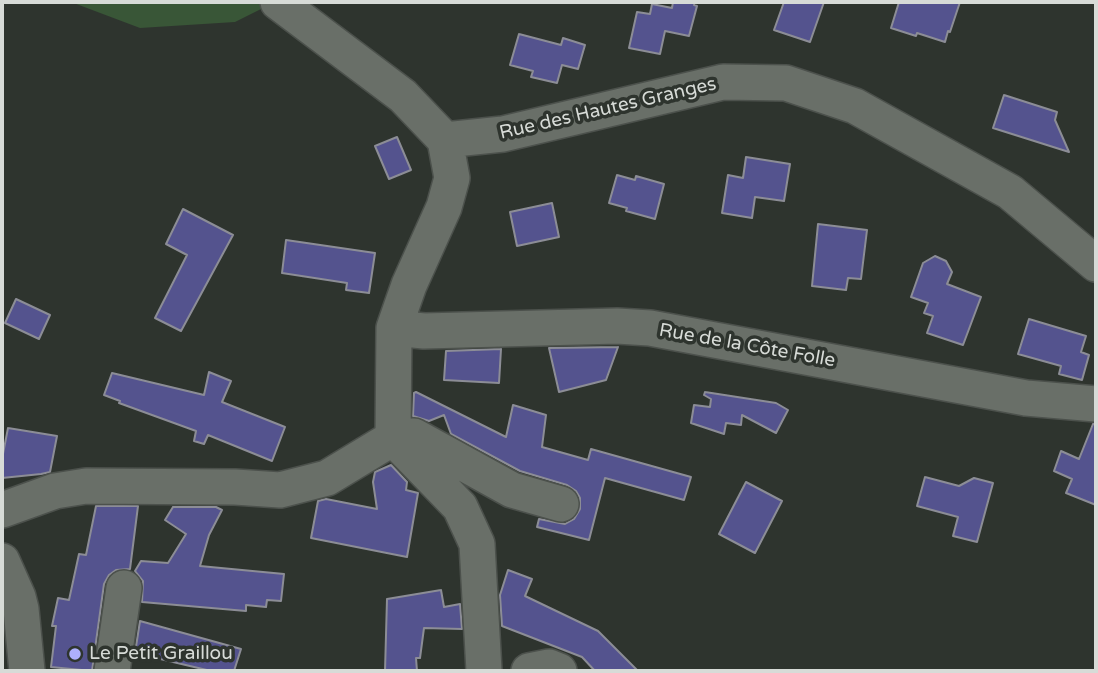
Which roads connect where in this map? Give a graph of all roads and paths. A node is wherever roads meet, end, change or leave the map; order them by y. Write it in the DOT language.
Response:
graph roads {
  1 [pos="278,2"];
  2 [pos="445,140"];
  3 [pos="1096,264"];
  4 [pos="394,328"];
  5 [pos="1096,404"];
  6 [pos="393,438"];
  7 [pos="561,504"];
  8 [pos="2,510"];
  9 [pos="2,561"];
  10 [pos="124,588"];
  11 [pos="27,671"];
  12 [pos="112,671"];
  13 [pos="484,671"];
  14 [pos="529,671"];
  15 [pos="559,671"];
  1 -- 2 [label="street"];
  2 -- 3 [label="street, Rue des Hautes Granges"];
  2 -- 4 [label="street"];
  4 -- 5 [label="street, Rue de la Côte Folle"];
  4 -- 6 [label="street"];
  6 -- 7 [label="street"];
  6 -- 8 [label="street"];
  6 -- 13 [label="street"];
  9 -- 11 [label="street"];
  10 -- 12 [label="street"];
  14 -- 15 [label="street"];
}
